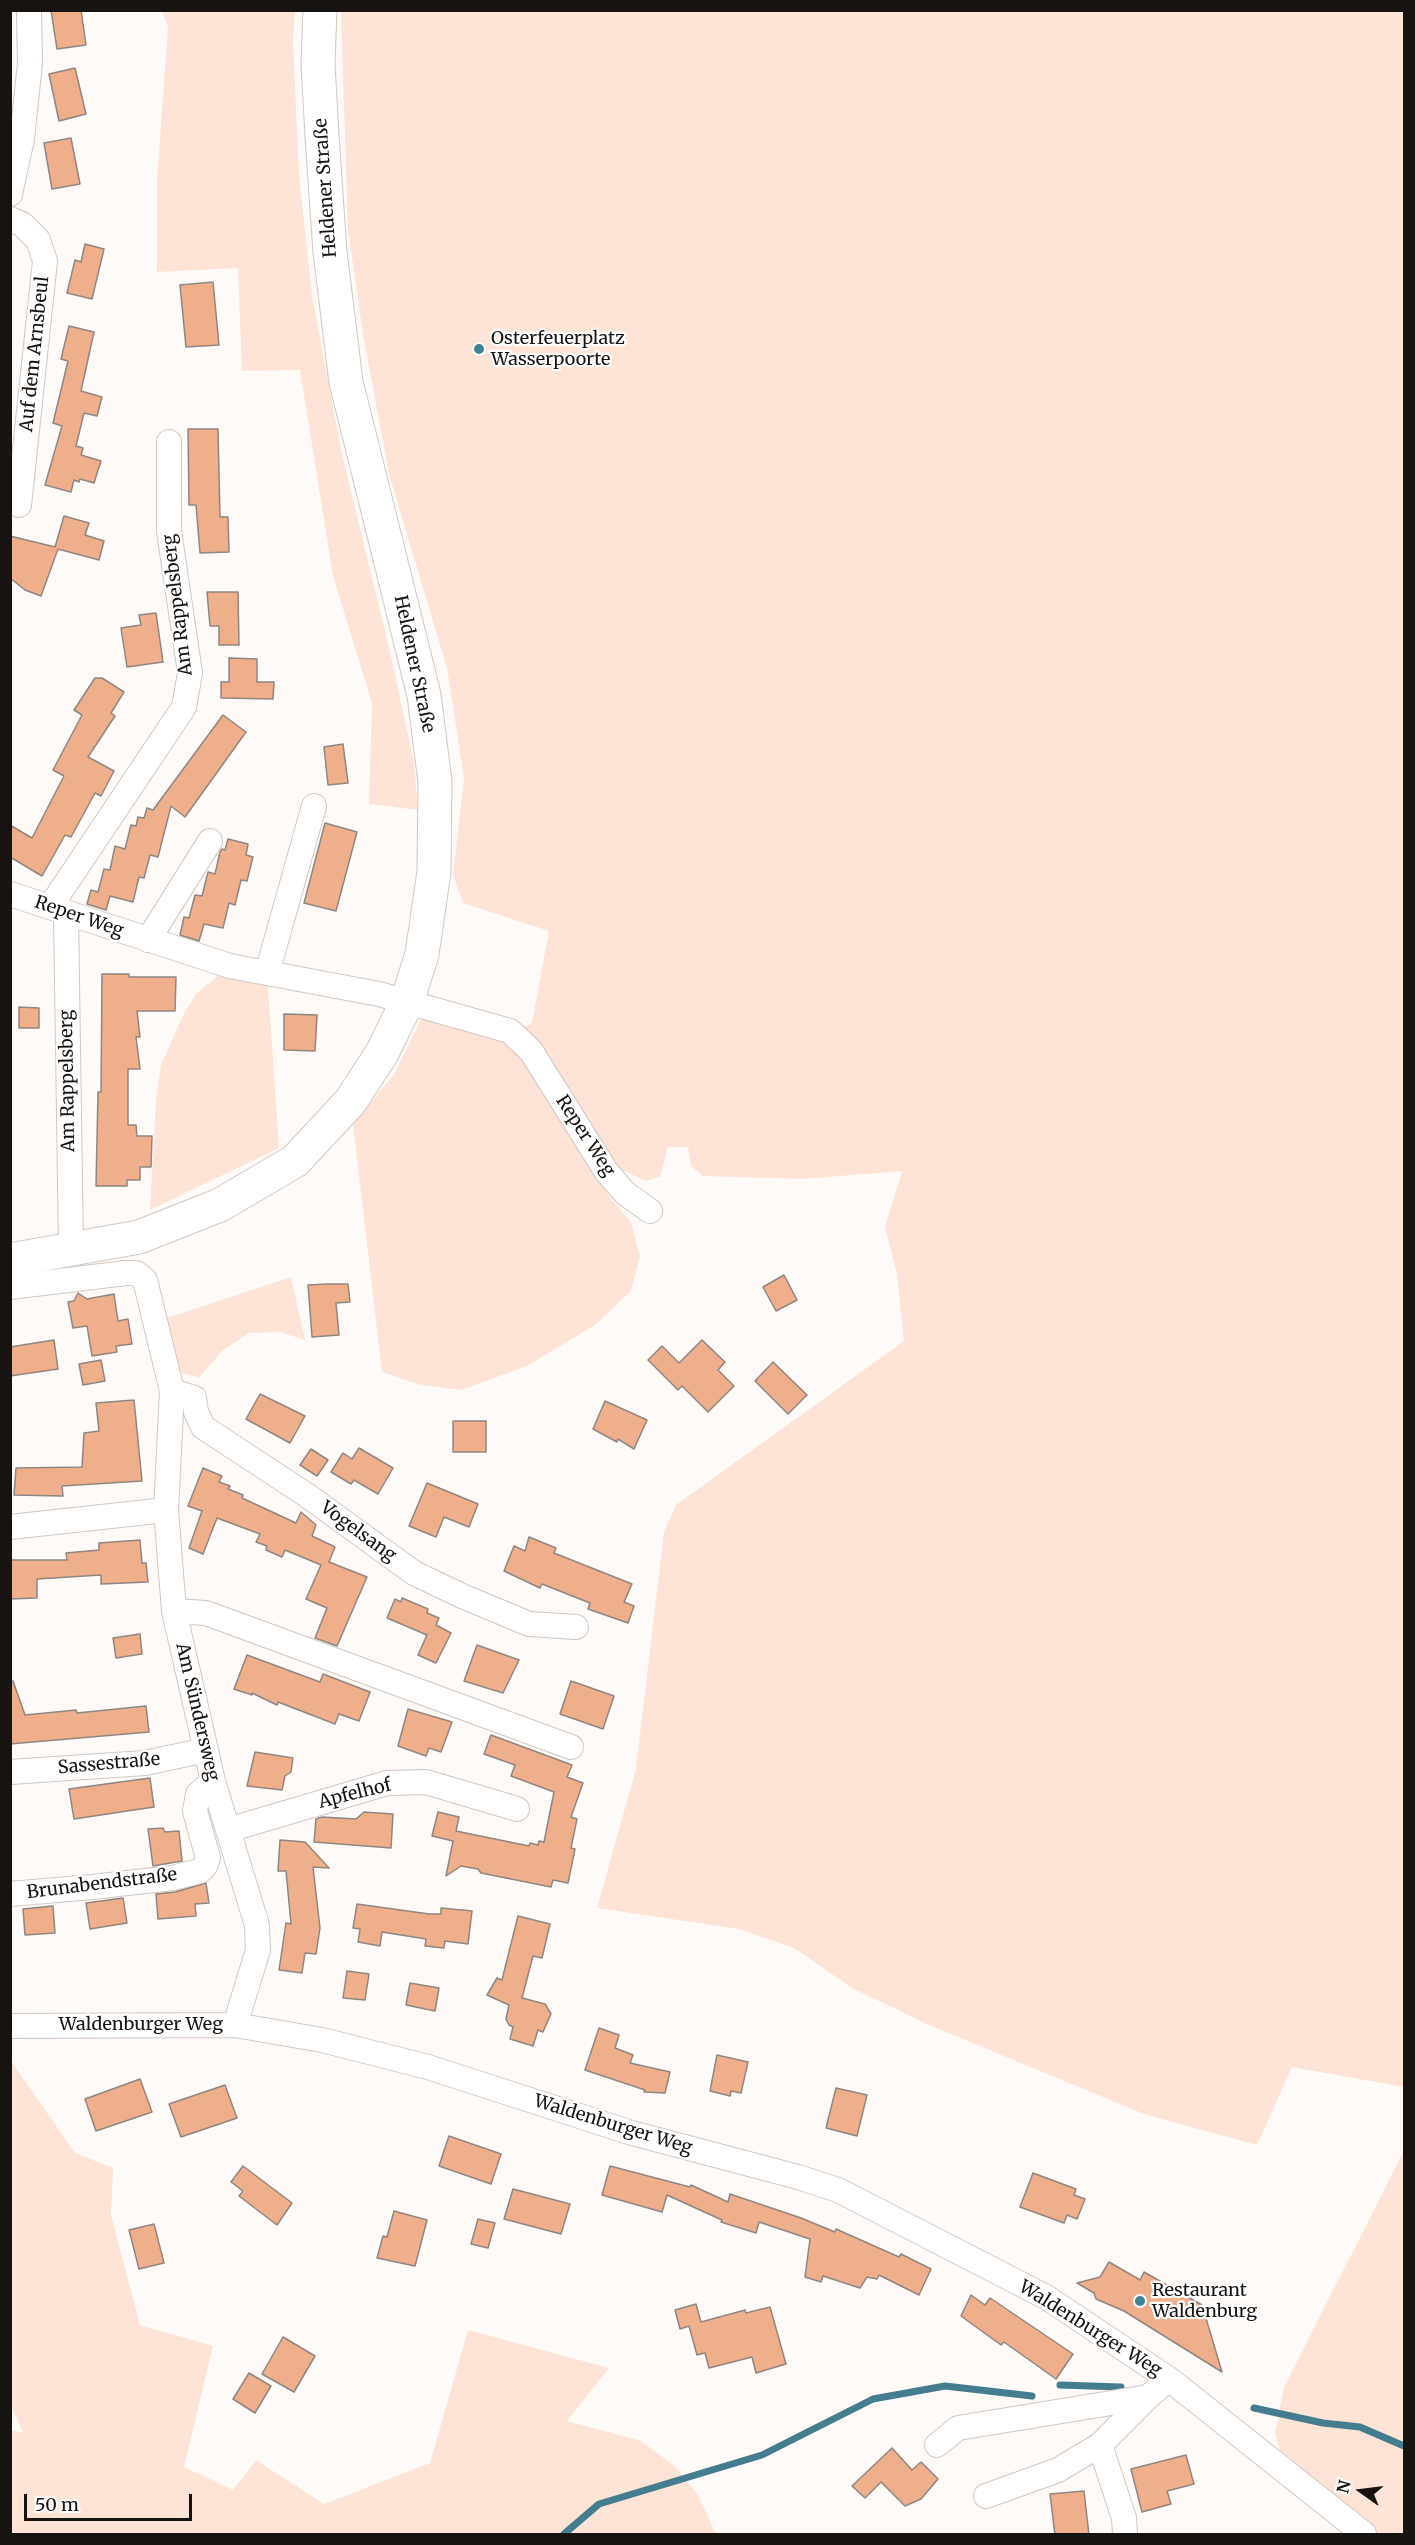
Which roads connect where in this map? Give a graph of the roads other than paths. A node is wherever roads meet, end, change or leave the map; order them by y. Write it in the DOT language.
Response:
graph roads {
  1 [pos="28,10"];
  2 [pos="320,10"];
  3 [pos="10,194"];
  4 [pos="10,219"];
  5 [pos="169,442"];
  6 [pos="19,505"];
  7 [pos="314,806"];
  8 [pos="210,841"];
  9 [pos="10,894"];
  10 [pos="58,909"];
  11 [pos="148,940"];
  12 [pos="267,973"];
  13 [pos="407,1002"];
  14 [pos="650,1211"];
  15 [pos="70,1251"];
  16 [pos="10,1260"];
  17 [pos="10,1287"];
  18 [pos="171,1391"];
  19 [pos="166,1510"];
  20 [pos="10,1527"];
  21 [pos="174,1611"];
  22 [pos="576,1627"];
  23 [pos="571,1748"];
  24 [pos="206,1750"];
  25 [pos="10,1772"];
  26 [pos="213,1781"];
  27 [pos="517,1809"];
  28 [pos="228,1830"];
  29 [pos="10,1894"];
  30 [pos="235,2025"];
  31 [pos="10,2026"];
  32 [pos="1169,2379"];
  33 [pos="1148,2397"];
  34 [pos="937,2445"];
  35 [pos="1100,2445"];
  36 [pos="986,2496"];
  37 [pos="1125,2535"];
  38 [pos="1364,2535"];
  1 -- 3 [label="street"];
  2 -- 13 [label="main road, Heldener Straße"];
  4 -- 6 [label="street, Auf dem Arnsbeul"];
  5 -- 10 [label="street, Am Rappelsberg"];
  7 -- 12 [label="street"];
  8 -- 11 [label="street, Reper Weg"];
  9 -- 10 [label="street, Reper Weg"];
  10 -- 11 [label="street, Reper Weg"];
  10 -- 15 [label="street, Am Rappelsberg"];
  11 -- 12 [label="street, Reper Weg"];
  12 -- 13 [label="street, Reper Weg"];
  13 -- 14 [label="street, Reper Weg"];
  13 -- 15 [label="main road, Heldener Straße"];
  15 -- 16 [label="main road, Heldener Straße"];
  17 -- 18 [label="street, Am Sündersweg"];
  18 -- 19 [label="street, Am Sündersweg"];
  18 -- 22 [label="street, Vogelsang"];
  19 -- 20 [label="street"];
  19 -- 21 [label="street, Am Sündersweg"];
  21 -- 23 [label="street"];
  21 -- 24 [label="street, Am Sündersweg"];
  24 -- 25 [label="street, Sassestraße"];
  24 -- 26 [label="street, Am Sündersweg"];
  26 -- 28 [label="street, Am Sündersweg"];
  26 -- 29 [label="street, Brunabendstraße"];
  27 -- 28 [label="street, Apfelhof"];
  28 -- 30 [label="street, Am Sündersweg"];
  30 -- 31 [label="street, Waldenburger Weg"];
  30 -- 32 [label="street, Waldenburger Weg"];
  32 -- 33 [label="street"];
  32 -- 38 [label="street, Waldenburger Weg"];
  33 -- 34 [label="street"];
  33 -- 35 [label="street"];
  35 -- 36 [label="street"];
  35 -- 37 [label="street"];
}
